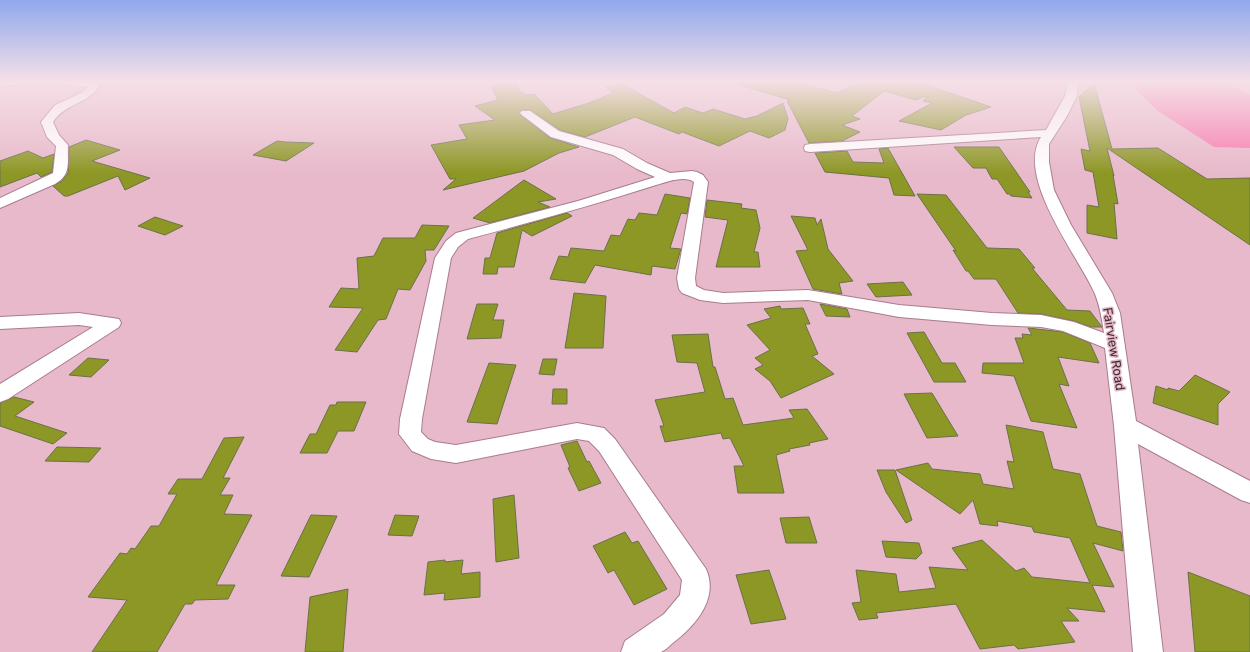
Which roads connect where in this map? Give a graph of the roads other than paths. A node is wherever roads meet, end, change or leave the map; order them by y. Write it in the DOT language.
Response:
graph roads {
  1 [pos="54,112"];
  2 [pos="526,112"];
  3 [pos="1062,112"];
  4 [pos="1050,133"];
  5 [pos="810,148"];
  6 [pos="668,176"];
  7 [pos="0,204"];
  8 [pos="0,323"];
  9 [pos="1114,344"];
  10 [pos="0,394"];
  11 [pos="1125,426"];
  12 [pos="1250,492"];
  13 [pos="636,652"];
  14 [pos="1148,652"];
  1 -- 7 [label="street"];
  2 -- 6 [label="street"];
  3 -- 4 [label="street, Fairview Road"];
  4 -- 5 [label="street"];
  4 -- 9 [label="street, Fairview Road"];
  6 -- 9 [label="street"];
  6 -- 13 [label="street"];
  8 -- 10 [label="street"];
  9 -- 11 [label="street, Fairview Road"];
  11 -- 12 [label="street"];
  11 -- 14 [label="street, Fairview Road"];
}
